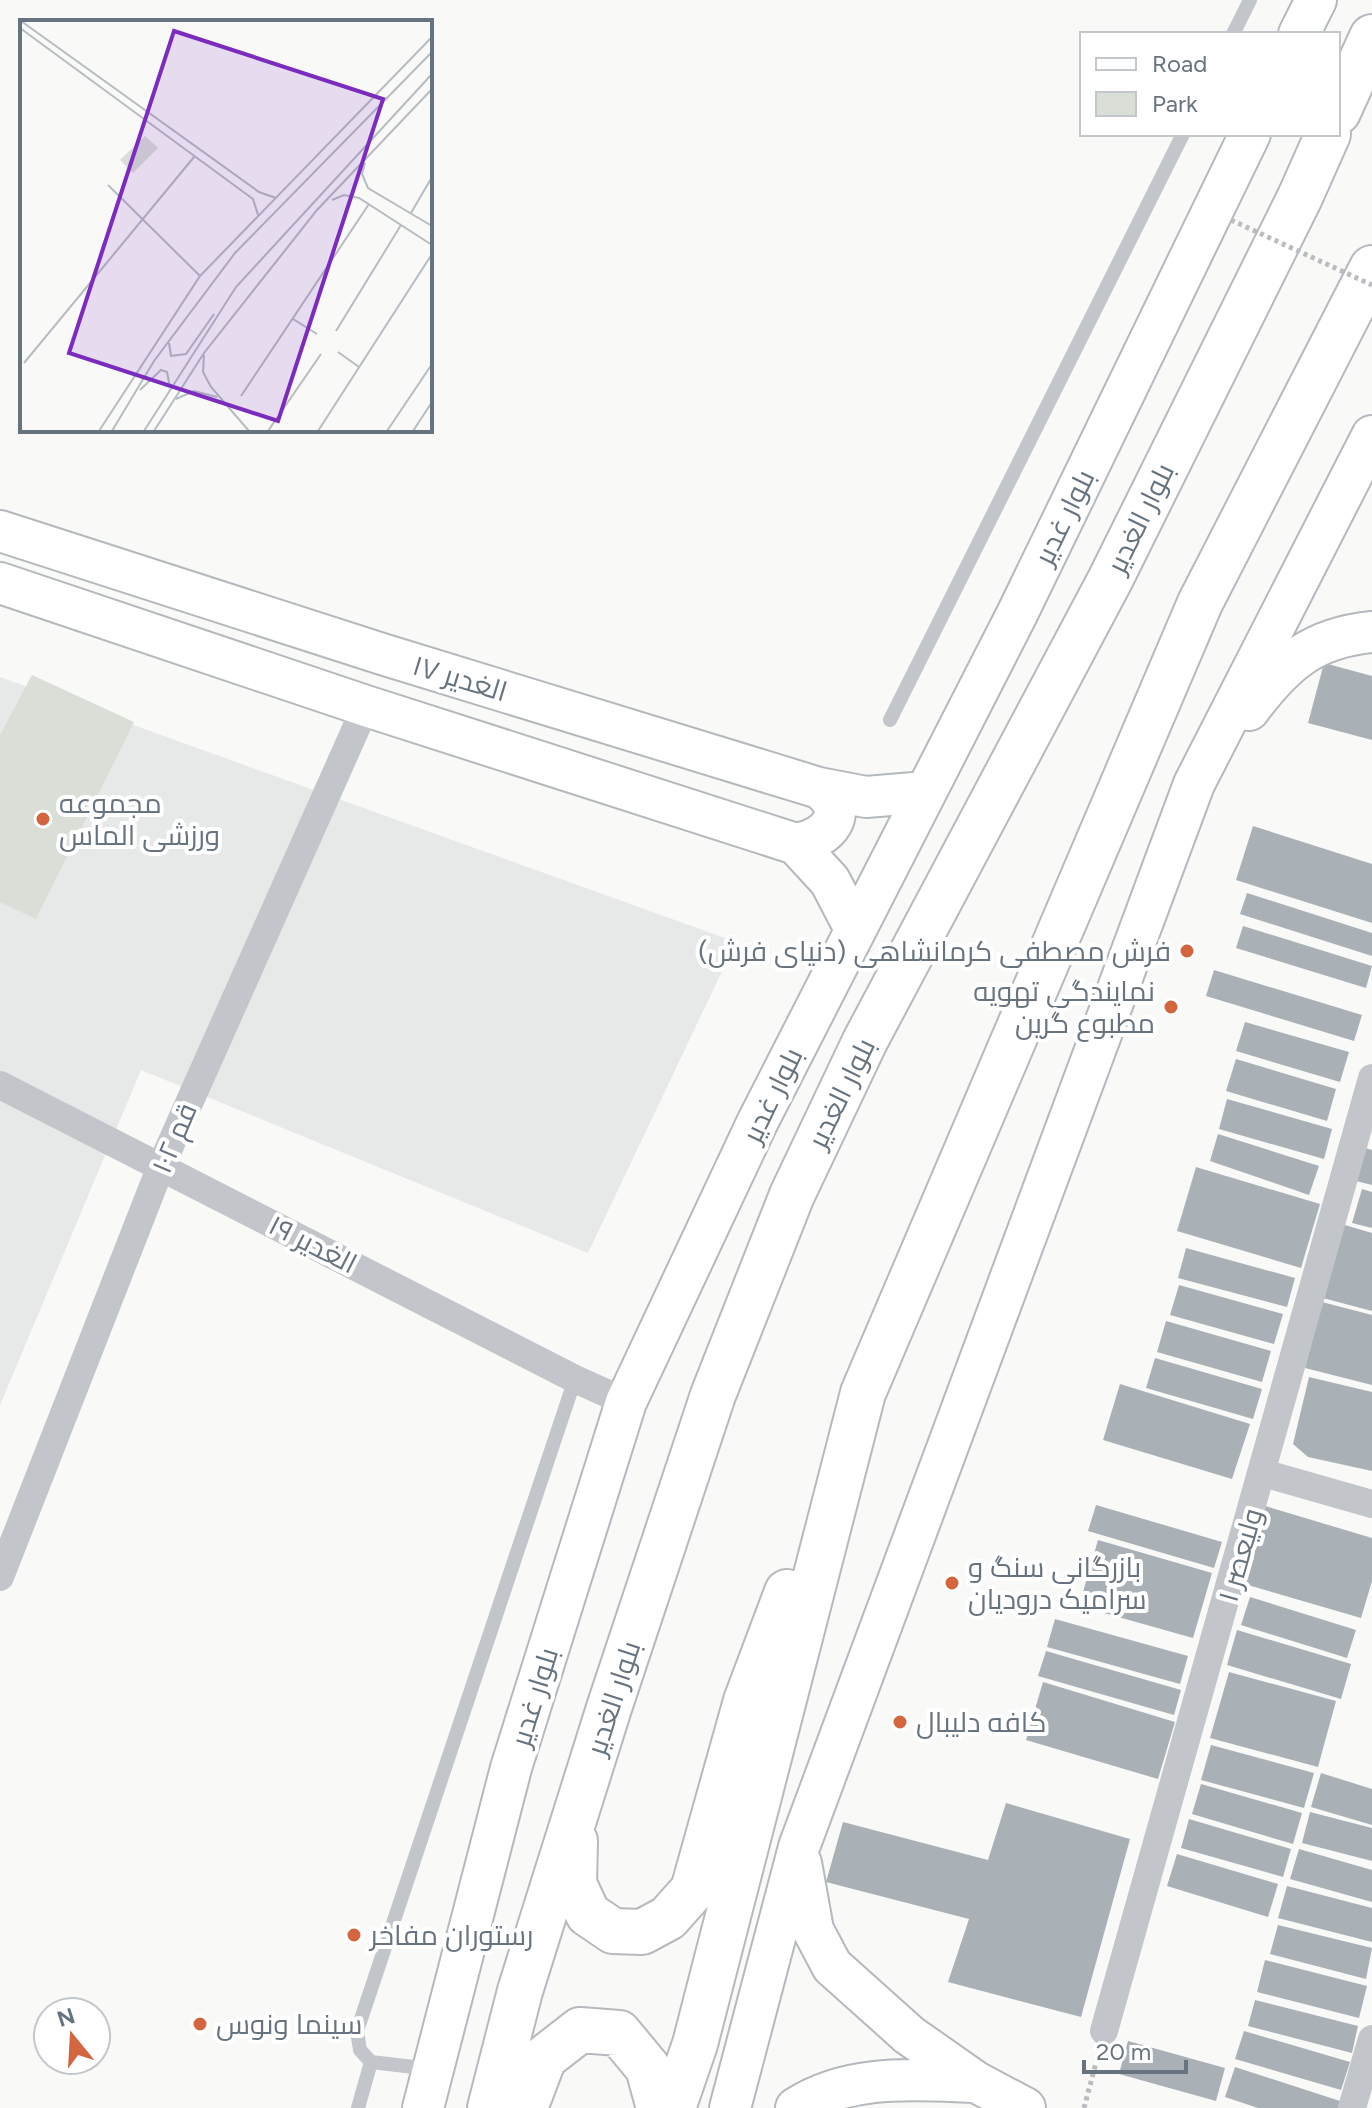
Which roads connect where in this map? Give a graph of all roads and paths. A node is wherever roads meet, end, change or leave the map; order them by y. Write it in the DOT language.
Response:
graph roads {
  1 [pos="1250,0"];
  2 [pos="1316,0"];
  3 [pos="1234,32"];
  4 [pos="1300,32"];
  5 [pos="1372,37"];
  6 [pos="1340,108"];
  7 [pos="1182,136"];
  8 [pos="1249,136"];
  9 [pos="1327,136"];
  10 [pos="1231,220"];
  11 [pos="1372,268"];
  12 [pos="1372,285"];
  13 [pos="1372,436"];
  14 [pos="0,531"];
  15 [pos="0,583"];
  16 [pos="1372,632"];
  17 [pos="366,706"];
  18 [pos="890,720"];
  19 [pos="1194,784"];
  20 [pos="819,788"];
  21 [pos="926,792"];
  22 [pos="796,844"];
  23 [pos="855,929"];
  24 [pos="1372,1078"];
  25 [pos="0,1085"];
  26 [pos="161,1166"];
  27 [pos="575,1379"];
  28 [pos="863,1393"];
  29 [pos="626,1402"];
  30 [pos="1263,1473"];
  31 [pos="1372,1504"];
  32 [pos="0,1577"];
  33 [pos="575,1815"];
  34 [pos="799,1847"];
  35 [pos="1104,2031"];
  36 [pos="1372,2039"];
  37 [pos="371,2062"];
  38 [pos="432,2069"];
  39 [pos="976,2082"];
  40 [pos="358,2108"];
  41 [pos="423,2108"];
  42 [pos="490,2108"];
  43 [pos="525,2108"];
  44 [pos="659,2108"];
  45 [pos="673,2108"];
  46 [pos="730,2108"];
  47 [pos="796,2108"];
  48 [pos="1025,2108"];
  49 [pos="1084,2108"];
  50 [pos="1352,2108"];
  1 -- 3 [label="lane"];
  2 -- 4 [label="main road"];
  5 -- 6 [label="main road"];
  7 -- 18 [label="lane"];
  8 -- 21 [label="main road, بلوار غدیر"];
  9 -- 33 [label="main road, بلوار الغدیر"];
  10 -- 12 [label="path, bridge"];
  11 -- 28 [label="main road"];
  13 -- 19 [label="main road"];
  14 -- 20 [label="main road, الغدیر ۱۷"];
  15 -- 17 [label="main road, الغدیر ۱۷"];
  16 -- 19 [label="main road"];
  17 -- 22 [label="main road, الغدیر ۱۷"];
  17 -- 26 [label="street, قم ۱۰۲"];
  19 -- 34 [label="main road"];
  20 -- 21 [label="main road, الغدیر ۱۷"];
  20 -- 22 [label="main road"];
  21 -- 23 [label="main road, بلوار غدیر"];
  22 -- 23 [label="main road, الغدیر ۱۷"];
  23 -- 29 [label="main road, بلوار غدیر"];
  24 -- 30 [label="street, ولیعصر ۱"];
  25 -- 26 [label="street, الغدیر ۱۹"];
  26 -- 27 [label="street, الغدیر ۱۹"];
  26 -- 32 [label="street, قم ۱۰۲"];
  27 -- 29 [label="street, الغدیر ۱۹"];
  27 -- 37 [label="lane"];
  28 -- 33 [label="main road"];
  28 -- 45 [label="main road"];
  29 -- 38 [label="main road, بلوار غدیر"];
  30 -- 31 [label="street"];
  30 -- 35 [label="street, ولیعصر ۱"];
  33 -- 42 [label="main road, بلوار الغدیر"];
  34 -- 39 [label="main road"];
  34 -- 46 [label="main road"];
  35 -- 49 [label="path"];
  36 -- 50 [label="street"];
  37 -- 38 [label="lane"];
  37 -- 40 [label="lane"];
  38 -- 41 [label="main road, بلوار غدیر"];
  39 -- 47 [label="main road"];
  39 -- 48 [label="main road"];
  43 -- 44 [label="main road"];
}
